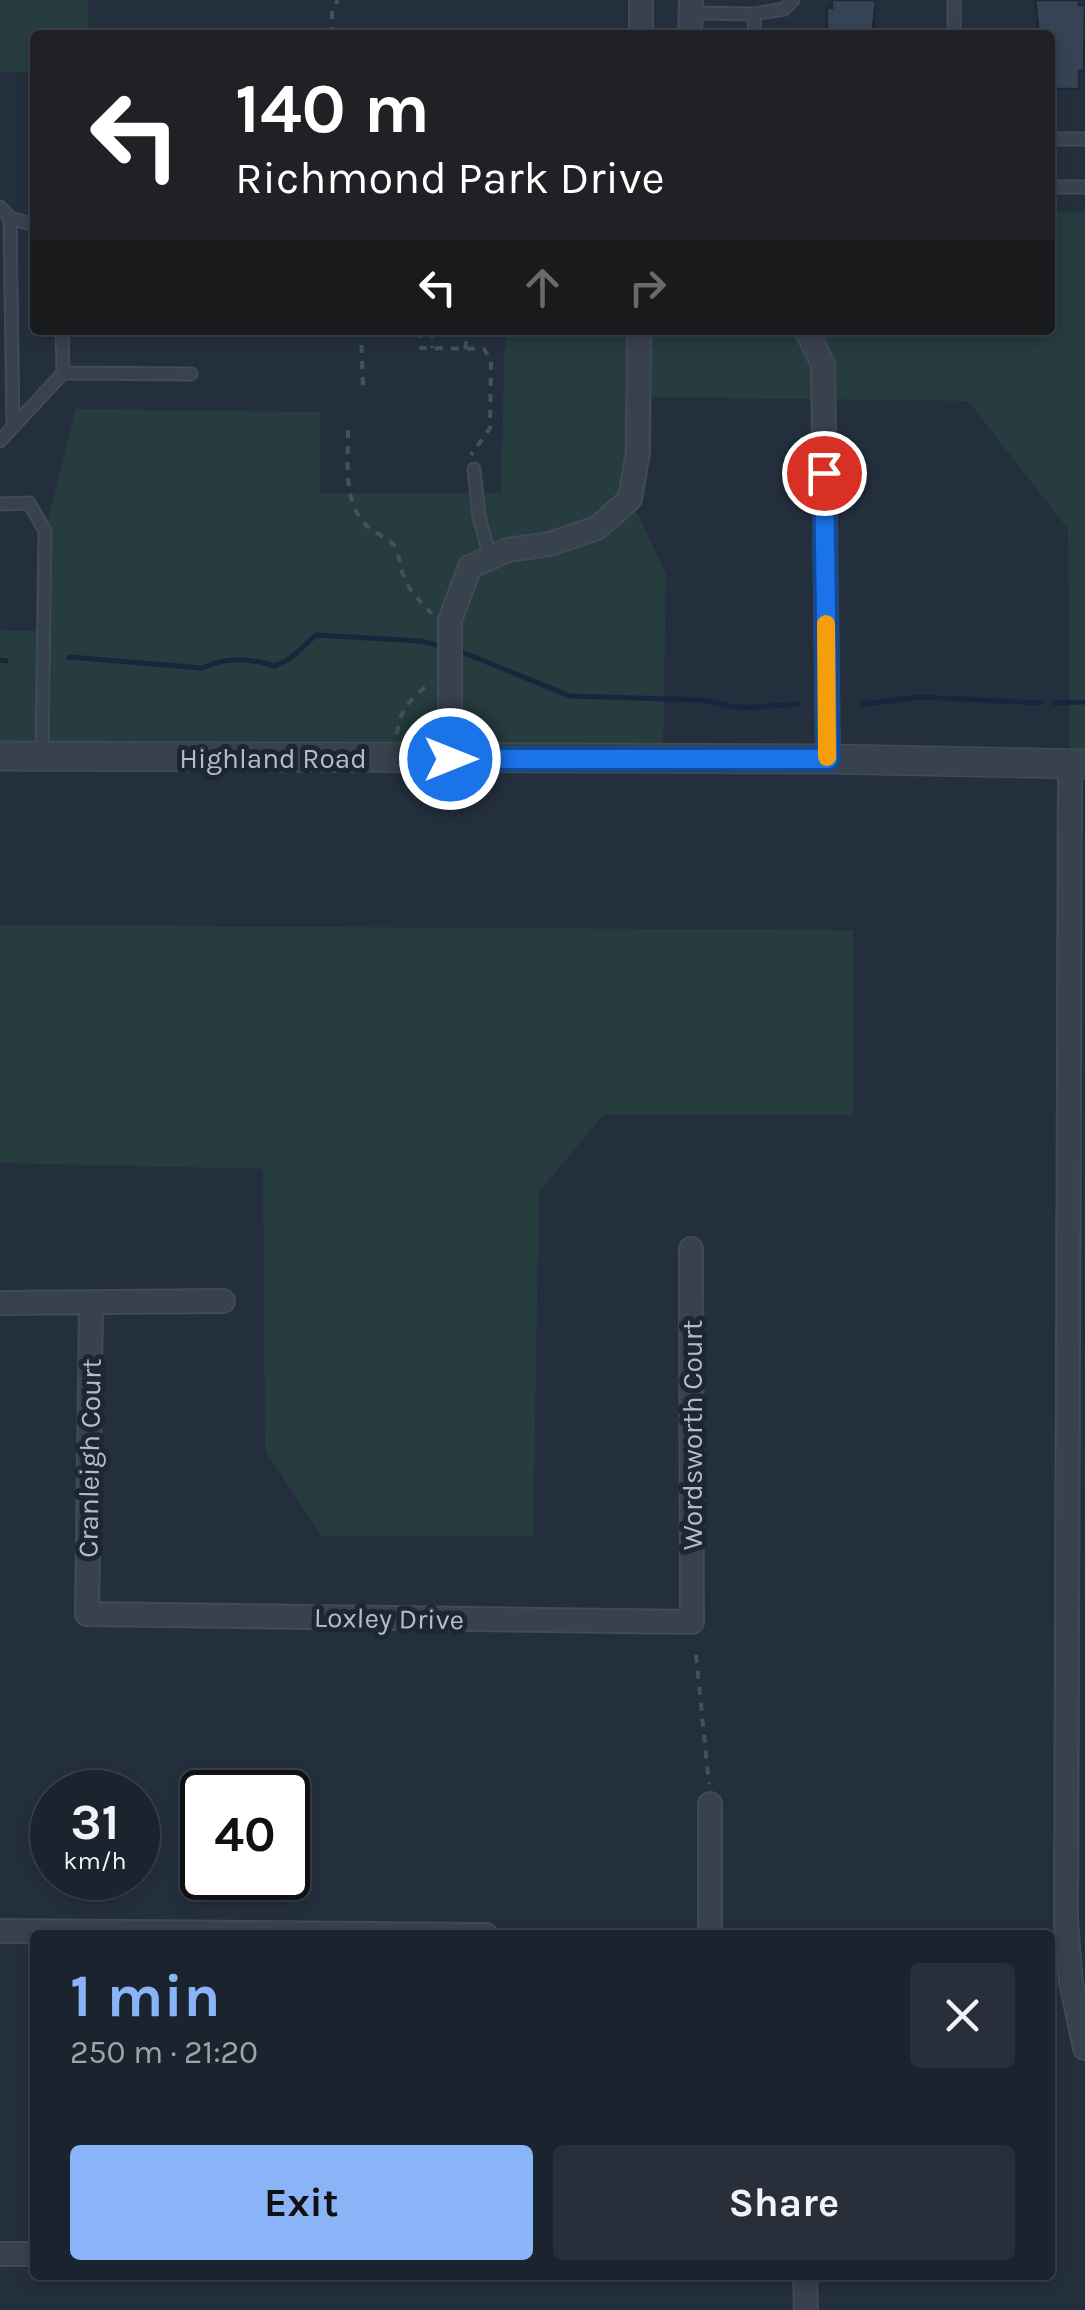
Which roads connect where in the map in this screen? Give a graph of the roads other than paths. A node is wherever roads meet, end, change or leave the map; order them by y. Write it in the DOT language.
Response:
graph roads {
  1 [pos="641,0"];
  2 [pos="793,0"];
  3 [pos="954,0"];
  4 [pos="754,14"];
  5 [pos="691,16"];
  6 [pos="640,30"];
  7 [pos="755,30"];
  8 [pos="954,30"];
  9 [pos="1085,138"];
  10 [pos="1055,139"];
  11 [pos="1055,187"];
  12 [pos="1085,187"];
  13 [pos="0,207"];
  14 [pos="10,218"];
  15 [pos="30,224"];
  16 [pos="62,335"];
  17 [pos="639,335"];
  18 [pos="808,335"];
  19 [pos="63,373"];
  20 [pos="191,374"];
  21 [pos="13,428"];
  22 [pos="0,441"];
  23 [pos="474,469"];
  24 [pos="0,504"];
  25 [pos="490,558"];
  26 [pos="0,756"];
  27 [pos="42,756"];
  28 [pos="450,759"];
  29 [pos="828,759"];
  30 [pos="1078,764"];
  31 [pos="691,1249"];
  32 [pos="224,1301"];
  33 [pos="0,1303"];
  34 [pos="91,1303"];
  35 [pos="87,1614"];
  36 [pos="692,1622"];
  37 [pos="710,1804"];
  38 [pos="710,1930"];
  39 [pos="0,1931"];
  40 [pos="30,1931"];
  41 [pos="1085,2048"];
  42 [pos="0,2254"];
  43 [pos="30,2254"];
  44 [pos="806,2280"];
  45 [pos="806,2310"];
  1 -- 6 [label="street"];
  2 -- 4 [label="lane"];
  3 -- 8 [label="lane"];
  4 -- 5 [label="lane"];
  4 -- 7 [label="lane"];
  9 -- 10 [label="lane"];
  11 -- 12 [label="lane"];
  13 -- 14 [label="lane"];
  14 -- 15 [label="lane"];
  14 -- 21 [label="lane"];
  16 -- 19 [label="lane"];
  17 -- 25 [label="street"];
  18 -- 29 [label="street"];
  19 -- 20 [label="lane"];
  19 -- 21 [label="lane"];
  21 -- 22 [label="lane"];
  23 -- 25 [label="lane"];
  24 -- 27 [label="lane"];
  25 -- 28 [label="street"];
  26 -- 27 [label="street, Highland Road"];
  27 -- 28 [label="street, Highland Road"];
  28 -- 29 [label="street, Highland Road"];
  29 -- 30 [label="street, Highland Road"];
  30 -- 41 [label="street"];
  31 -- 36 [label="street, Wordsworth Court"];
  32 -- 34 [label="street"];
  33 -- 34 [label="street"];
  34 -- 35 [label="street, Cranleigh Court"];
  35 -- 36 [label="street, Loxley Drive"];
  37 -- 38 [label="street"];
  39 -- 40 [label="street"];
  42 -- 43 [label="street"];
  44 -- 45 [label="street"];
}
